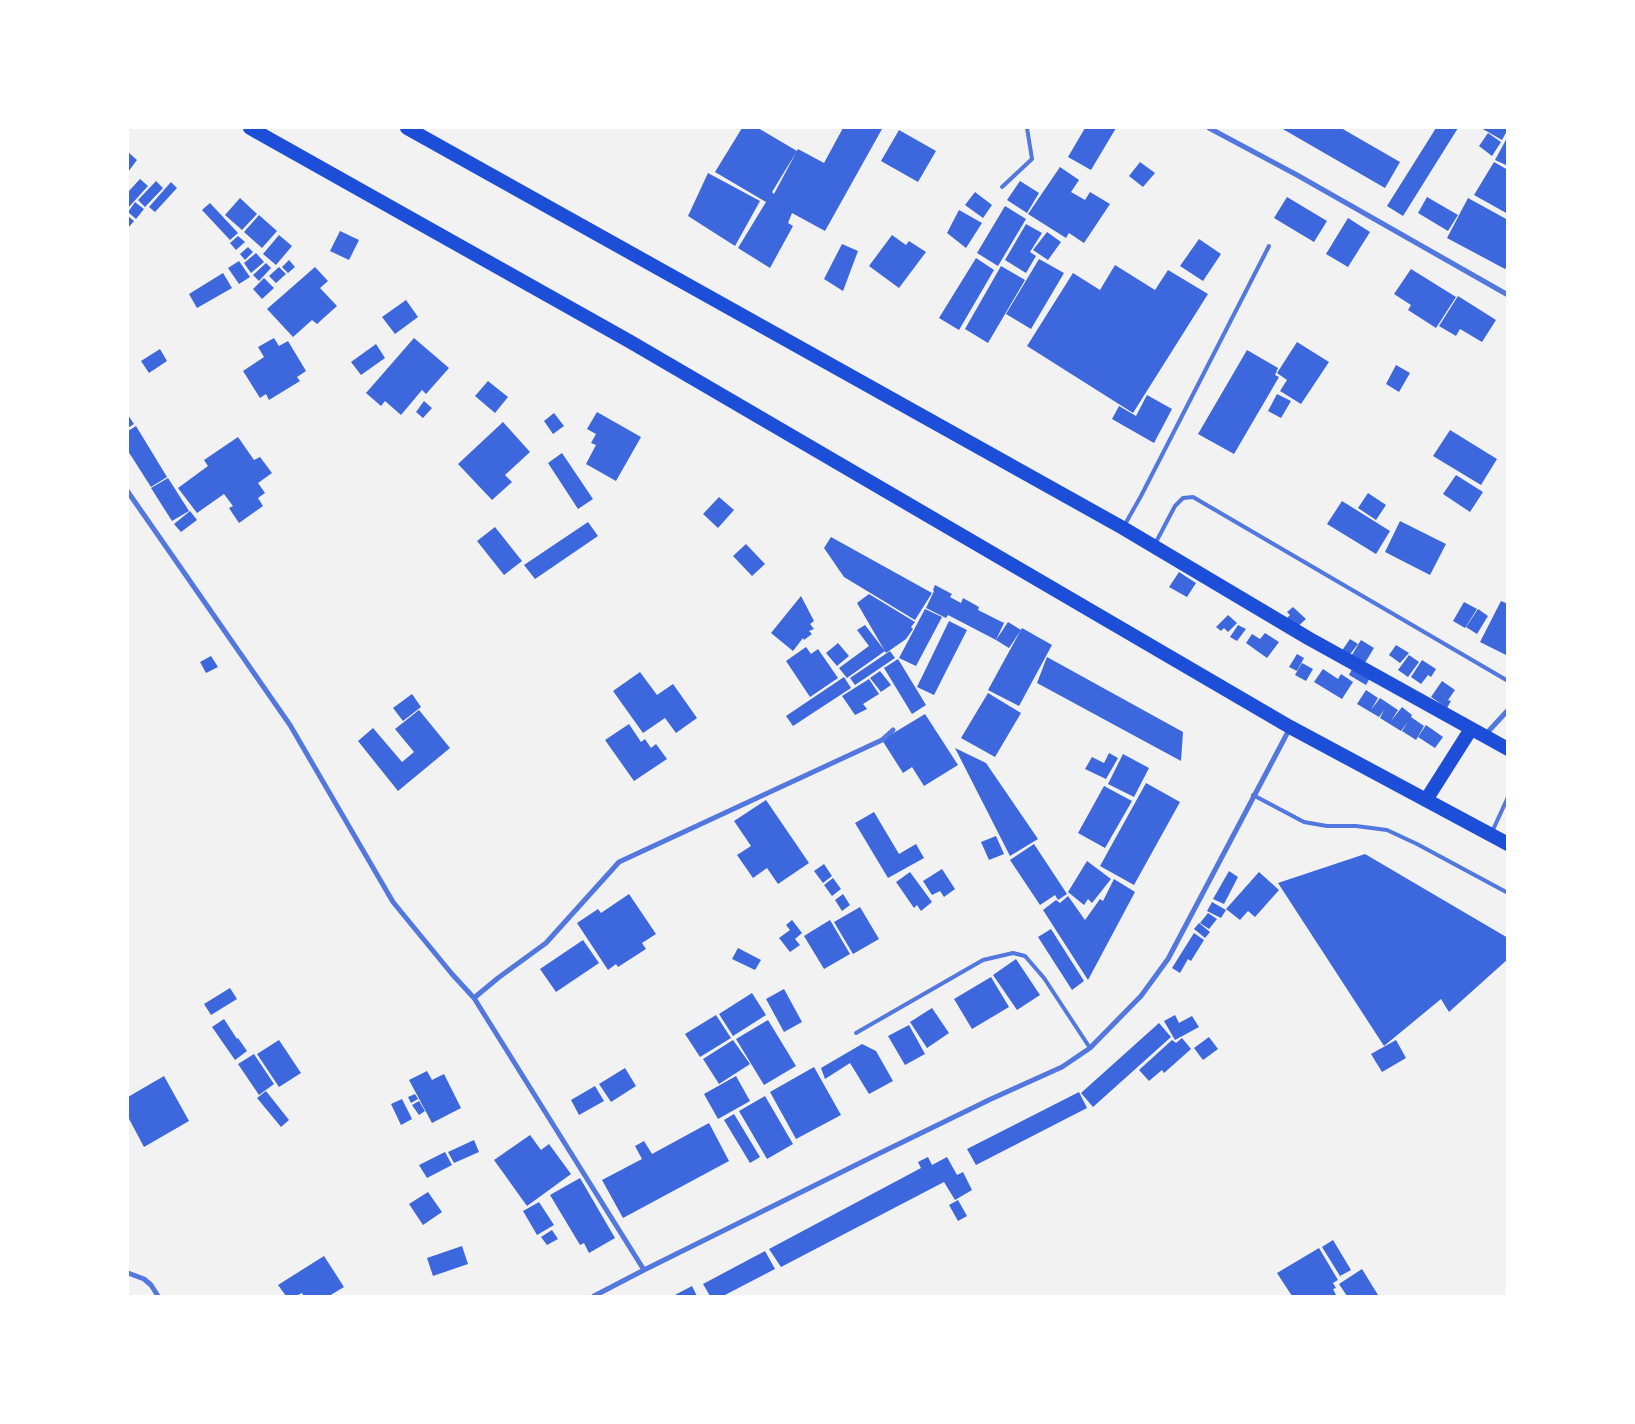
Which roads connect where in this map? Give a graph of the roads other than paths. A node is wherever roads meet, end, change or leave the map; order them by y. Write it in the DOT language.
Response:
graph roads {
  1 [pos="250,128"];
  2 [pos="407,128"];
  3 [pos="1027,128"];
  4 [pos="1210,128"];
  5 [pos="1002,187"];
  6 [pos="1269,246"];
  7 [pos="1508,295"];
  8 [pos="128,492"];
  9 [pos="1123,528"];
  10 [pos="1154,546"];
  11 [pos="1508,681"];
  12 [pos="1508,710"];
  13 [pos="1290,728"];
  14 [pos="1471,729"];
  15 [pos="893,730"];
  16 [pos="1484,736"];
  17 [pos="1508,749"];
  18 [pos="1253,795"];
  19 [pos="1508,798"];
  20 [pos="1426,800"];
  21 [pos="1491,835"];
  22 [pos="1508,844"];
  23 [pos="1508,894"];
  24 [pos="474,998"];
  25 [pos="856,1033"];
  26 [pos="1090,1048"];
  27 [pos="644,1270"];
  28 [pos="128,1274"];
  29 [pos="158,1296"];
  30 [pos="594,1296"];
  1 -- 13 [label="highway"];
  2 -- 9 [label="highway"];
  3 -- 5 [label="lane"];
  4 -- 7 [label="street"];
  6 -- 9 [label="lane"];
  8 -- 24 [label="street"];
  9 -- 10 [label="highway"];
  10 -- 11 [label="lane"];
  10 -- 14 [label="highway"];
  12 -- 16 [label="street"];
  13 -- 18 [label="street"];
  13 -- 20 [label="highway"];
  14 -- 16 [label="highway"];
  14 -- 20 [label="highway"];
  15 -- 24 [label="street"];
  16 -- 17 [label="highway"];
  18 -- 23 [label="lane"];
  18 -- 26 [label="street"];
  19 -- 21 [label="lane"];
  20 -- 21 [label="highway"];
  21 -- 22 [label="highway"];
  24 -- 27 [label="street"];
  25 -- 26 [label="lane"];
  26 -- 27 [label="street"];
  27 -- 30 [label="street"];
  28 -- 29 [label="street"];
}
